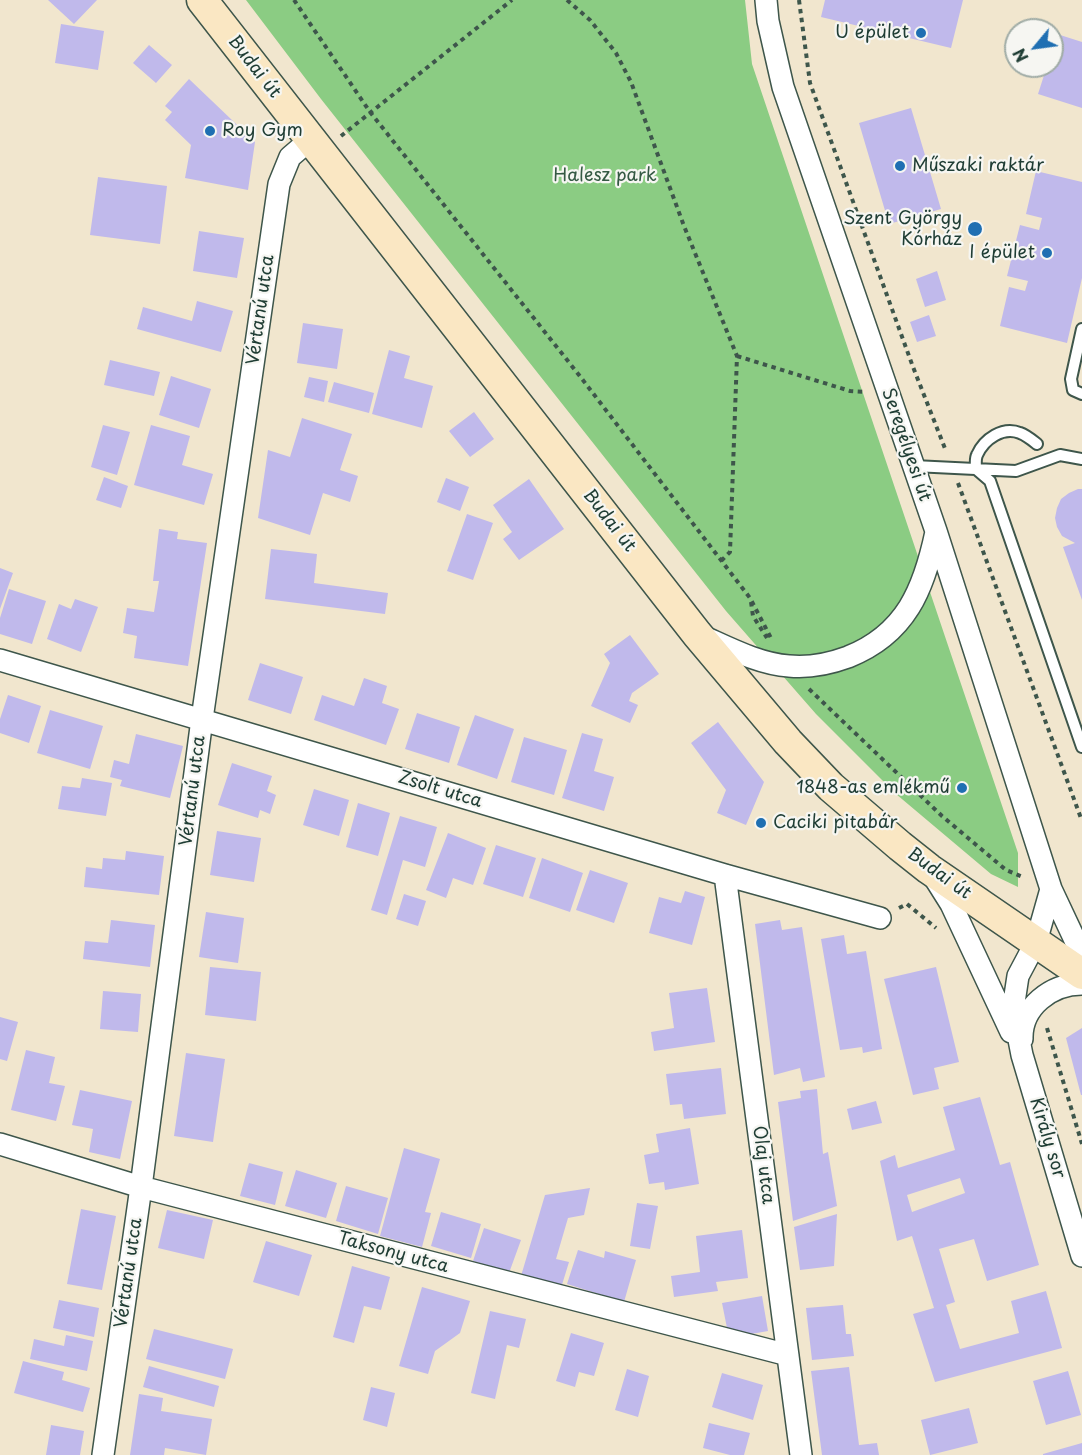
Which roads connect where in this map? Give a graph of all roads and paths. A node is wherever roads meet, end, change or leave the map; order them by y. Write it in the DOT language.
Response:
graph roads {
  1 [pos="202,0"];
  2 [pos="294,0"];
  3 [pos="512,0"];
  4 [pos="567,0"];
  5 [pos="766,0"];
  6 [pos="799,0"];
  7 [pos="370,112"];
  8 [pos="316,145"];
  9 [pos="1082,329"];
  10 [pos="737,356"];
  11 [pos="888,392"];
  12 [pos="1082,394"];
  13 [pos="1037,444"];
  14 [pos="1082,459"];
  15 [pos="914,466"];
  16 [pos="952,468"];
  17 [pos="976,469"];
  18 [pos="936,531"];
  19 [pos="720,562"];
  20 [pos="697,634"];
  21 [pos="0,660"];
  22 [pos="787,666"];
  23 [pos="202,719"];
  24 [pos="1082,747"];
  25 [pos="1082,821"];
  26 [pos="929,869"];
  27 [pos="725,875"];
  28 [pos="1051,889"];
  29 [pos="880,918"];
  30 [pos="943,933"];
  31 [pos="1036,942"];
  32 [pos="1082,955"];
  33 [pos="1082,974"];
  34 [pos="1082,984"];
  35 [pos="1045,1022"];
  36 [pos="1022,1055"];
  37 [pos="1082,1143"];
  38 [pos="0,1144"];
  39 [pos="141,1187"];
  40 [pos="1082,1256"];
  41 [pos="788,1355"];
  42 [pos="103,1455"];
  43 [pos="801,1455"];
  1 -- 8 [label="main road, Budai út"];
  2 -- 7 [label="path"];
  3 -- 7 [label="path"];
  4 -- 10 [label="path"];
  5 -- 11 [label="street, Seregélyesi út"];
  6 -- 16 [label="path"];
  7 -- 8 [label="path"];
  7 -- 19 [label="path"];
  8 -- 20 [label="main road, Budai út"];
  8 -- 23 [label="street, Vértanú utca"];
  9 -- 12 [label="lane"];
  10 -- 11 [label="path"];
  10 -- 19 [label="path"];
  11 -- 15 [label="street, Seregélyesi út"];
  13 -- 17 [label="lane"];
  14 -- 17 [label="lane"];
  15 -- 16 [label="lane"];
  15 -- 18 [label="street, Seregélyesi út"];
  16 -- 17 [label="lane"];
  16 -- 25 [label="path"];
  17 -- 24 [label="lane"];
  18 -- 22 [label="street"];
  18 -- 28 [label="street, Seregélyesi út"];
  19 -- 22 [label="path"];
  20 -- 22 [label="street"];
  20 -- 26 [label="main road, Budai út"];
  21 -- 23 [label="street, Zsolt utca"];
  22 -- 28 [label="path"];
  23 -- 27 [label="street, Zsolt utca"];
  23 -- 39 [label="street, Vértanú utca"];
  26 -- 31 [label="main road, Budai út"];
  26 -- 36 [label="street, Király sor"];
  27 -- 29 [label="street, Zsolt utca"];
  27 -- 41 [label="street, Olaj utca"];
  28 -- 31 [label="street"];
  28 -- 32 [label="street, Seregélyesi út"];
  29 -- 30 [label="path"];
  31 -- 33 [label="main road, Budai út"];
  31 -- 36 [label="street, Király sor"];
  34 -- 36 [label="street, Király sor"];
  35 -- 37 [label="path"];
  36 -- 40 [label="street, Király sor"];
  38 -- 39 [label="street, Taksony utca"];
  39 -- 41 [label="street, Taksony utca"];
  39 -- 42 [label="street, Vértanú utca"];
  41 -- 43 [label="street, Olaj utca"];
}
